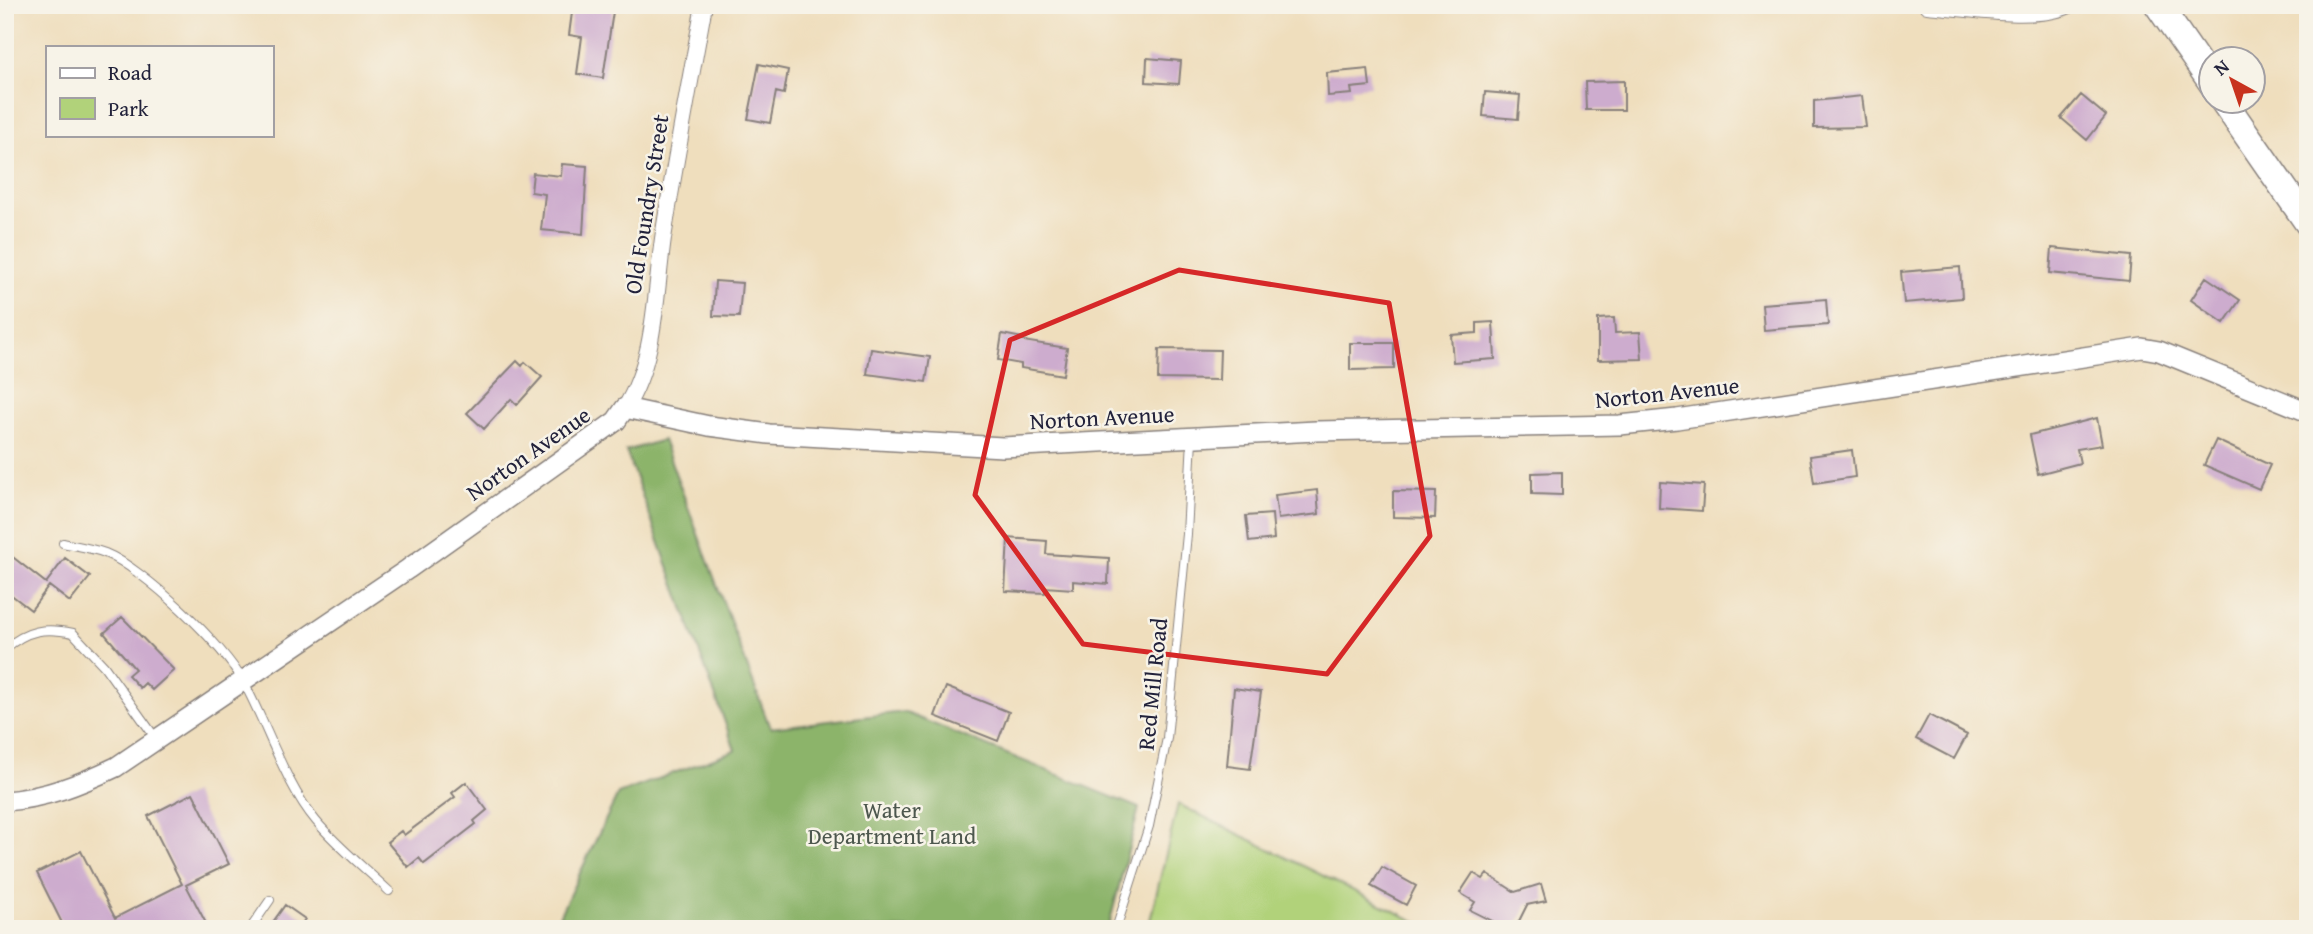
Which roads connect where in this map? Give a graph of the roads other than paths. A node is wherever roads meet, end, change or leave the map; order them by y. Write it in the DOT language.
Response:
graph roads {
  1 [pos="704,5"];
  2 [pos="1927,5"];
  3 [pos="2069,5"];
  4 [pos="2158,5"];
  5 [pos="2198,64"];
  6 [pos="2234,116"];
  7 [pos="2308,223"];
  8 [pos="625,408"];
  9 [pos="2308,412"];
  10 [pos="1192,437"];
  11 [pos="63,543"];
  12 [pos="5,649"];
  13 [pos="244,682"];
  14 [pos="157,741"];
  15 [pos="5,801"];
  16 [pos="389,891"];
  17 [pos="270,900"];
  18 [pos="5,918"];
  19 [pos="11,929"];
  20 [pos="250,929"];
  21 [pos="1116,929"];
  1 -- 8 [label="street, Old Foundry Street"];
  2 -- 3 [label="street"];
  4 -- 5 [label="highway"];
  6 -- 7 [label="highway"];
  8 -- 10 [label="street, Norton Avenue"];
  8 -- 13 [label="street, Norton Avenue"];
  9 -- 10 [label="street, Norton Avenue"];
  10 -- 21 [label="lane, Red Mill Road"];
  11 -- 13 [label="lane"];
  12 -- 14 [label="lane"];
  13 -- 14 [label="street, Norton Avenue"];
  13 -- 16 [label="lane"];
  14 -- 15 [label="street, Norton Avenue"];
  17 -- 20 [label="lane"];
  18 -- 19 [label="lane"];
}
